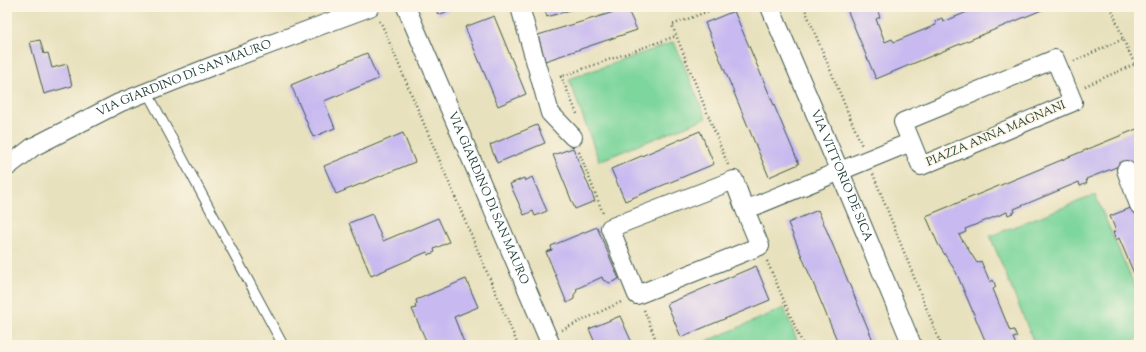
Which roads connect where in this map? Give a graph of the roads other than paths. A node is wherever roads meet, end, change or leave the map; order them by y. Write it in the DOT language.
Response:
graph roads {
  1 [pos="368,7"];
  2 [pos="406,7"];
  3 [pos="520,7"];
  4 [pos="770,7"];
  5 [pos="148,92"];
  6 [pos="573,136"];
  7 [pos="911,142"];
  8 [pos="7,167"];
  9 [pos="1126,170"];
  10 [pos="840,172"];
  11 [pos="1139,205"];
  12 [pos="745,210"];
  13 [pos="550,341"];
  14 [pos="283,345"];
  15 [pos="912,345"];
  1 -- 5 [label="street, VIA GIARDINO DI SAN MAURO"];
  2 -- 13 [label="street, VIA GIARDINO DI SAN MAURO"];
  3 -- 6 [label="street"];
  4 -- 10 [label="street, VIA VITTORIO DE SICA"];
  5 -- 8 [label="street, VIA GIARDINO DI SAN MAURO"];
  5 -- 14 [label="lane"];
  7 -- 7 [label="street, PIAZZA ANNA MAGNANI"];
  7 -- 10 [label="street"];
  9 -- 11 [label="street"];
  10 -- 12 [label="street"];
  10 -- 15 [label="street, VIA VITTORIO DE SICA"];
  12 -- 12 [label="street"];
}
